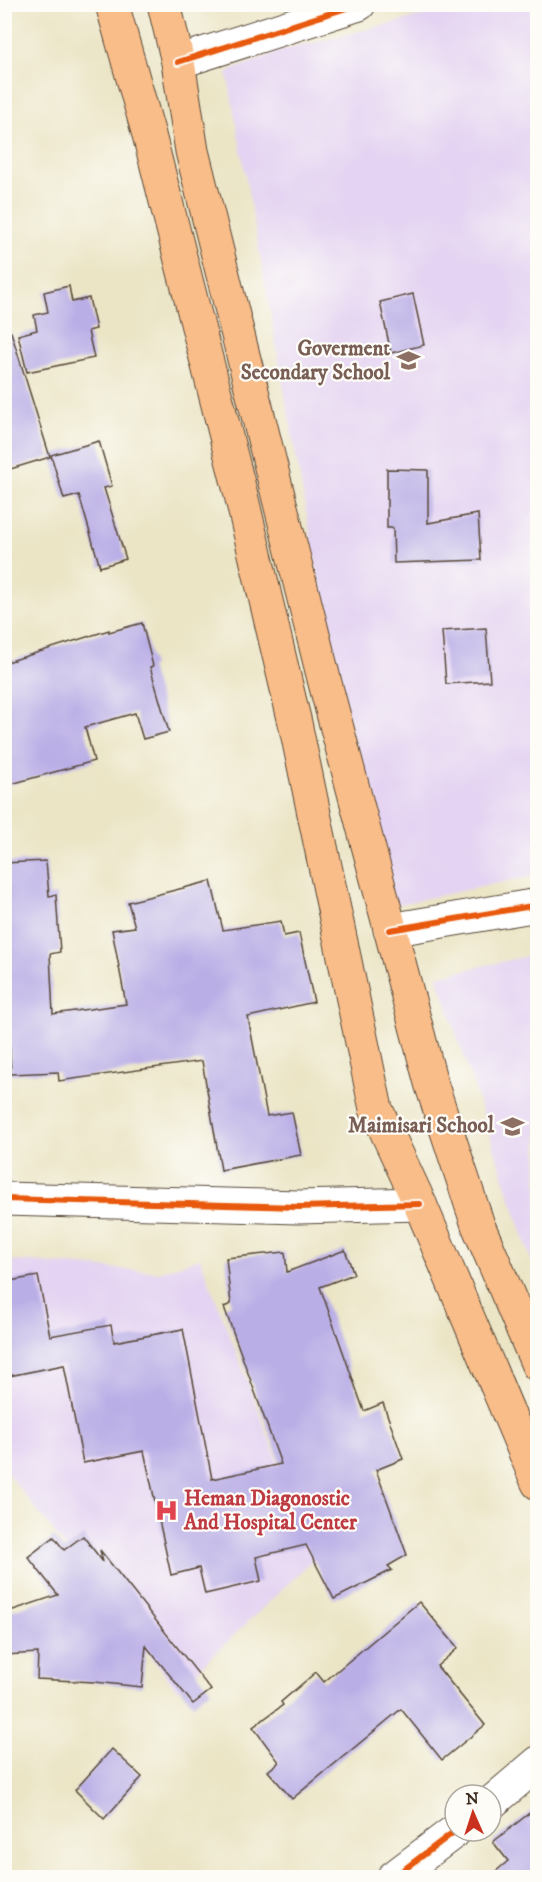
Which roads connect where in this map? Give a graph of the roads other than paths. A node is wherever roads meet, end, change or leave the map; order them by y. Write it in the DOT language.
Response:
graph roads {
  1 [pos="112,4"];
  2 [pos="164,4"];
  3 [pos="359,4"];
  4 [pos="178,62"];
  5 [pos="365,834"];
  6 [pos="320,841"];
  7 [pos="537,905"];
  8 [pos="390,930"];
  9 [pos="4,1198"];
  10 [pos="420,1204"];
  11 [pos="537,1365"];
  12 [pos="537,1483"];
  13 [pos="537,1763"];
  14 [pos="503,1793"];
  15 [pos="443,1840"];
  16 [pos="393,1878"];
  1 -- 6 [label="highway"];
  2 -- 4 [label="highway"];
  3 -- 4 [label="street"];
  4 -- 5 [label="highway"];
  5 -- 6 [label="highway"];
  5 -- 8 [label="highway"];
  6 -- 10 [label="highway"];
  7 -- 8 [label="street"];
  8 -- 11 [label="highway"];
  9 -- 10 [label="street"];
  10 -- 12 [label="highway"];
  13 -- 14 [label="street"];
  15 -- 16 [label="street"];
}
